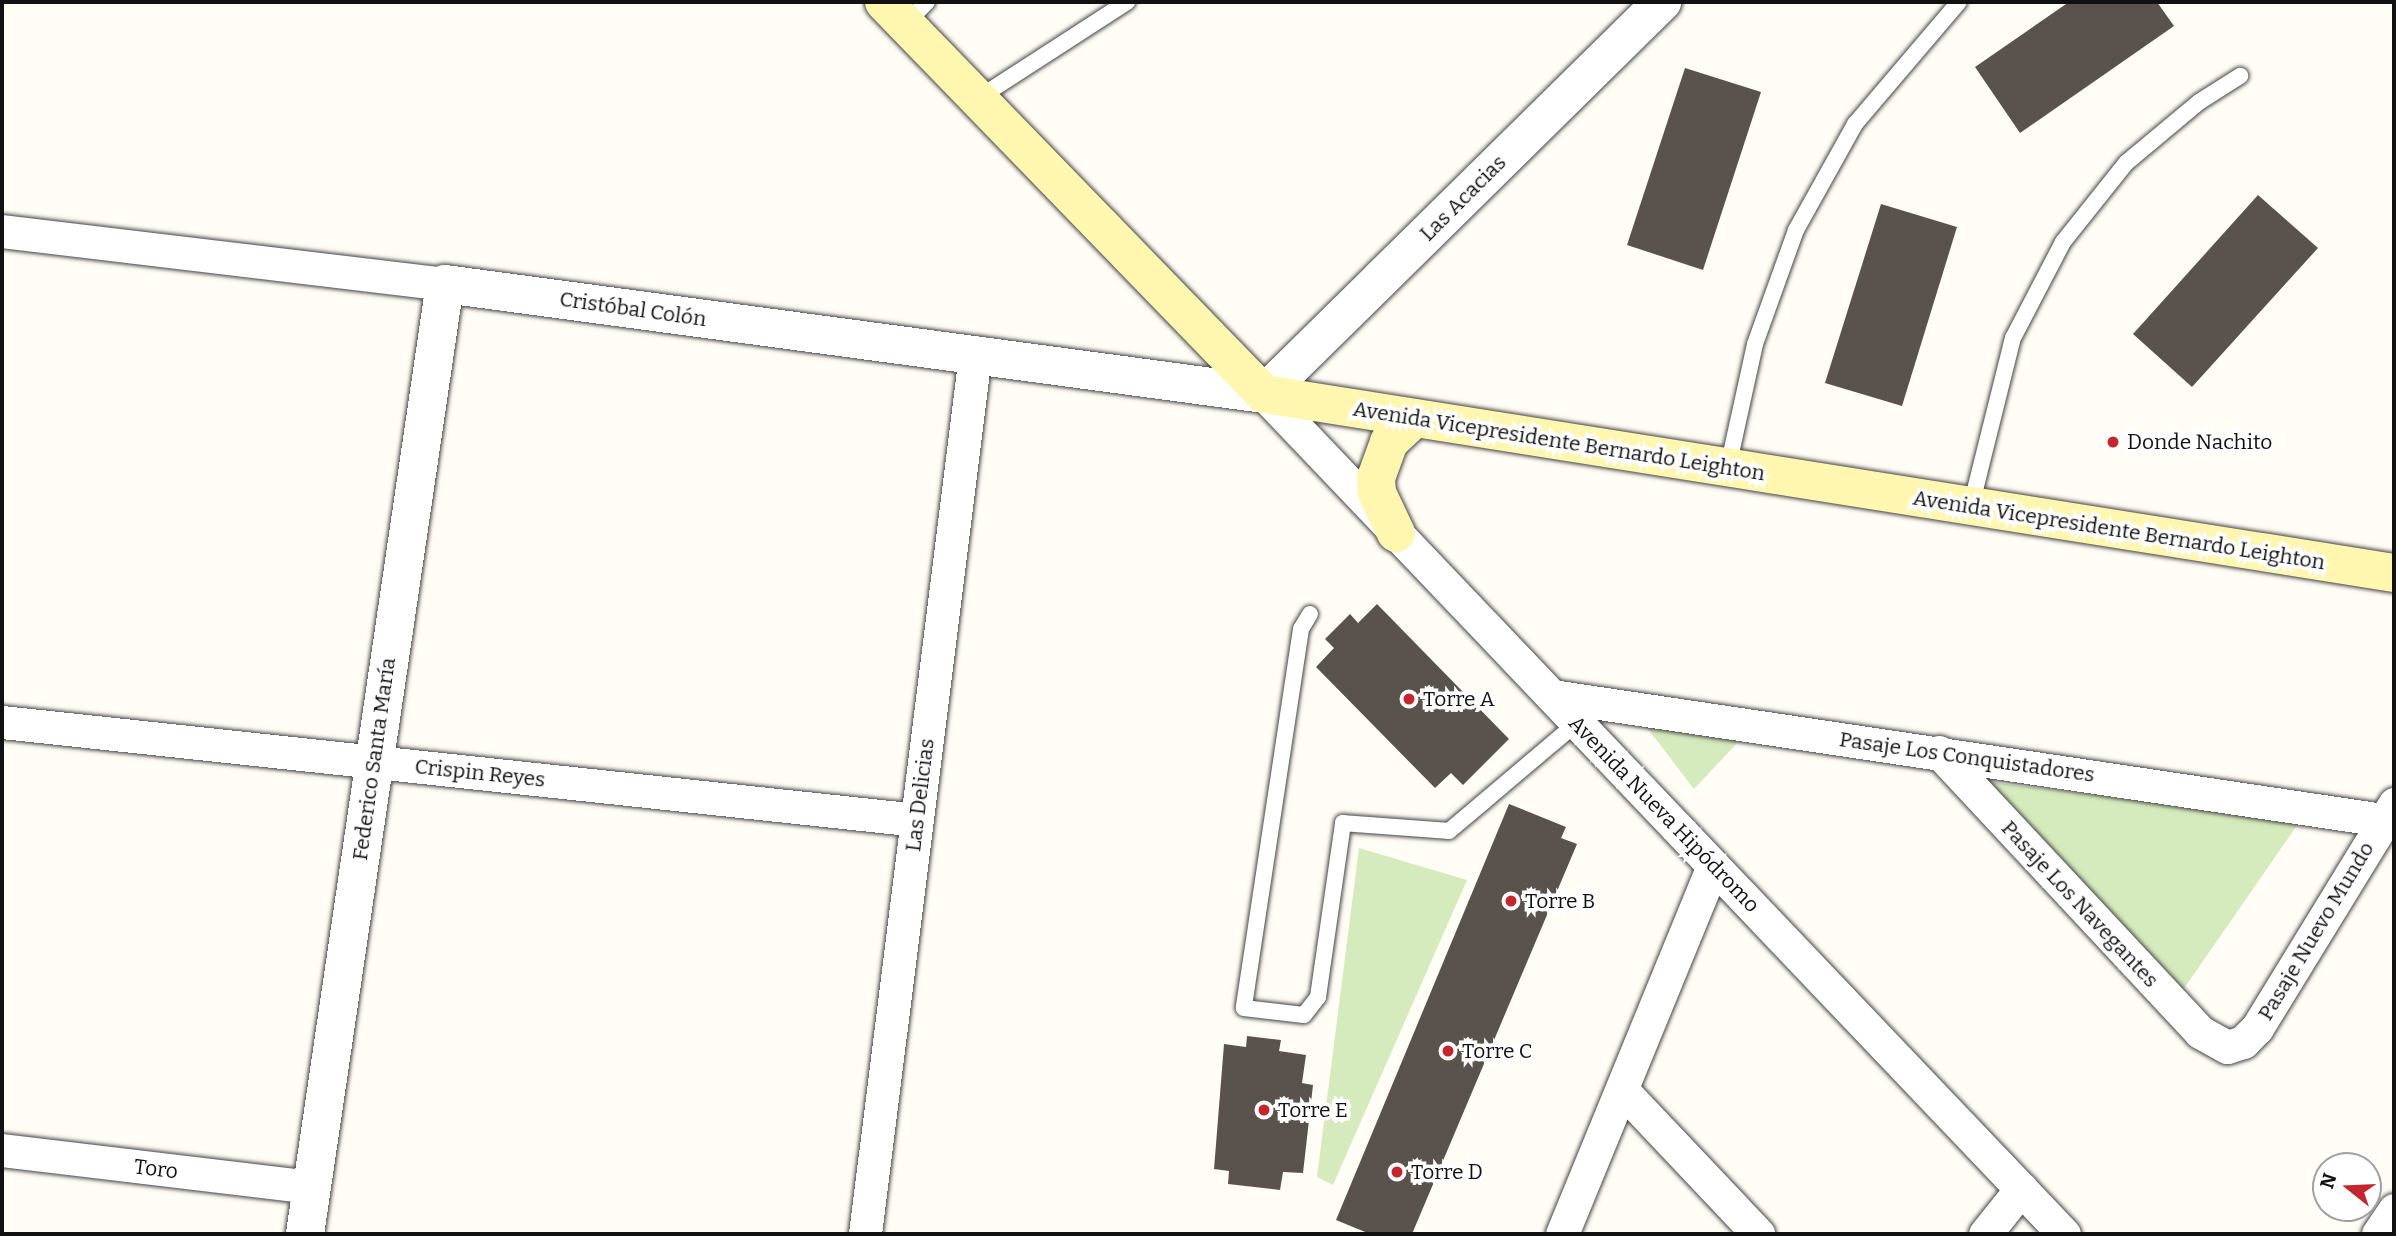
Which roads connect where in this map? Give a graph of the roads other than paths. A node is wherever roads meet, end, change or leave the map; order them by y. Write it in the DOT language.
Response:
graph roads {
  1 [pos="1127,2"];
  2 [pos="1662,2"];
  3 [pos="1959,2"];
  4 [pos="905,9"];
  5 [pos="2240,76"];
  6 [pos="977,99"];
  7 [pos="2,231"];
  8 [pos="445,284"];
  9 [pos="975,355"];
  10 [pos="1264,394"];
  11 [pos="1415,418"];
  12 [pos="1728,468"];
  13 [pos="1971,506"];
  14 [pos="1396,533"];
  15 [pos="2394,573"];
  16 [pos="1310,614"];
  17 [pos="1552,696"];
  18 [pos="2,722"];
  19 [pos="1577,723"];
  20 [pos="1939,752"];
  21 [pos="374,762"];
  22 [pos="2389,812"];
  23 [pos="917,820"];
  24 [pos="1713,866"];
  25 [pos="2227,1047"];
  26 [pos="1623,1091"];
  27 [pos="2,1150"];
  28 [pos="311,1187"];
  29 [pos="2021,1189"];
  30 [pos="2394,1210"];
  31 [pos="305,1234"];
  32 [pos="865,1234"];
  33 [pos="1562,1234"];
  34 [pos="1758,1234"];
  35 [pos="1986,1234"];
  36 [pos="2064,1234"];
  37 [pos="2378,1234"];
  1 -- 6 [label="lane"];
  2 -- 10 [label="street, Las Acacias"];
  3 -- 12 [label="lane"];
  4 -- 6 [label="main road"];
  5 -- 13 [label="lane"];
  6 -- 10 [label="main road"];
  7 -- 8 [label="street, Cristóbal Colón"];
  8 -- 9 [label="street, Cristóbal Colón"];
  8 -- 21 [label="street, Federico Santa María"];
  9 -- 10 [label="street, Cristóbal Colón"];
  9 -- 23 [label="street, Las Delicias"];
  10 -- 11 [label="main road, Avenida Vicepresidente Bernardo Leighton"];
  10 -- 14 [label="street, Avenida Nueva Hipódromo"];
  11 -- 12 [label="main road, Avenida Vicepresidente Bernardo Leighton"];
  11 -- 14 [label="main road"];
  12 -- 13 [label="main road, Avenida Vicepresidente Bernardo Leighton"];
  13 -- 15 [label="main road, Avenida Vicepresidente Bernardo Leighton"];
  14 -- 17 [label="street, Avenida Nueva Hipódromo"];
  16 -- 19 [label="lane"];
  17 -- 19 [label="street, Avenida Nueva Hipódromo"];
  17 -- 20 [label="street, Pasaje Los Conquistadores"];
  18 -- 21 [label="street, Crispin Reyes"];
  19 -- 24 [label="street, Avenida Nueva Hipódromo"];
  20 -- 22 [label="street, Pasaje Los Conquistadores"];
  20 -- 25 [label="street, Pasaje Los Navegantes"];
  21 -- 23 [label="street, Crispin Reyes"];
  21 -- 28 [label="street, Federico Santa María"];
  22 -- 25 [label="street, Pasaje Nuevo Mundo"];
  23 -- 32 [label="street, Las Delicias"];
  24 -- 26 [label="street"];
  24 -- 29 [label="street, Avenida Nueva Hipódromo"];
  26 -- 33 [label="street"];
  26 -- 34 [label="street"];
  27 -- 28 [label="street, Toro"];
  28 -- 31 [label="street, Federico Santa María"];
  29 -- 35 [label="street"];
  29 -- 36 [label="street, Avenida Nueva Hipódromo"];
  30 -- 37 [label="street"];
}
